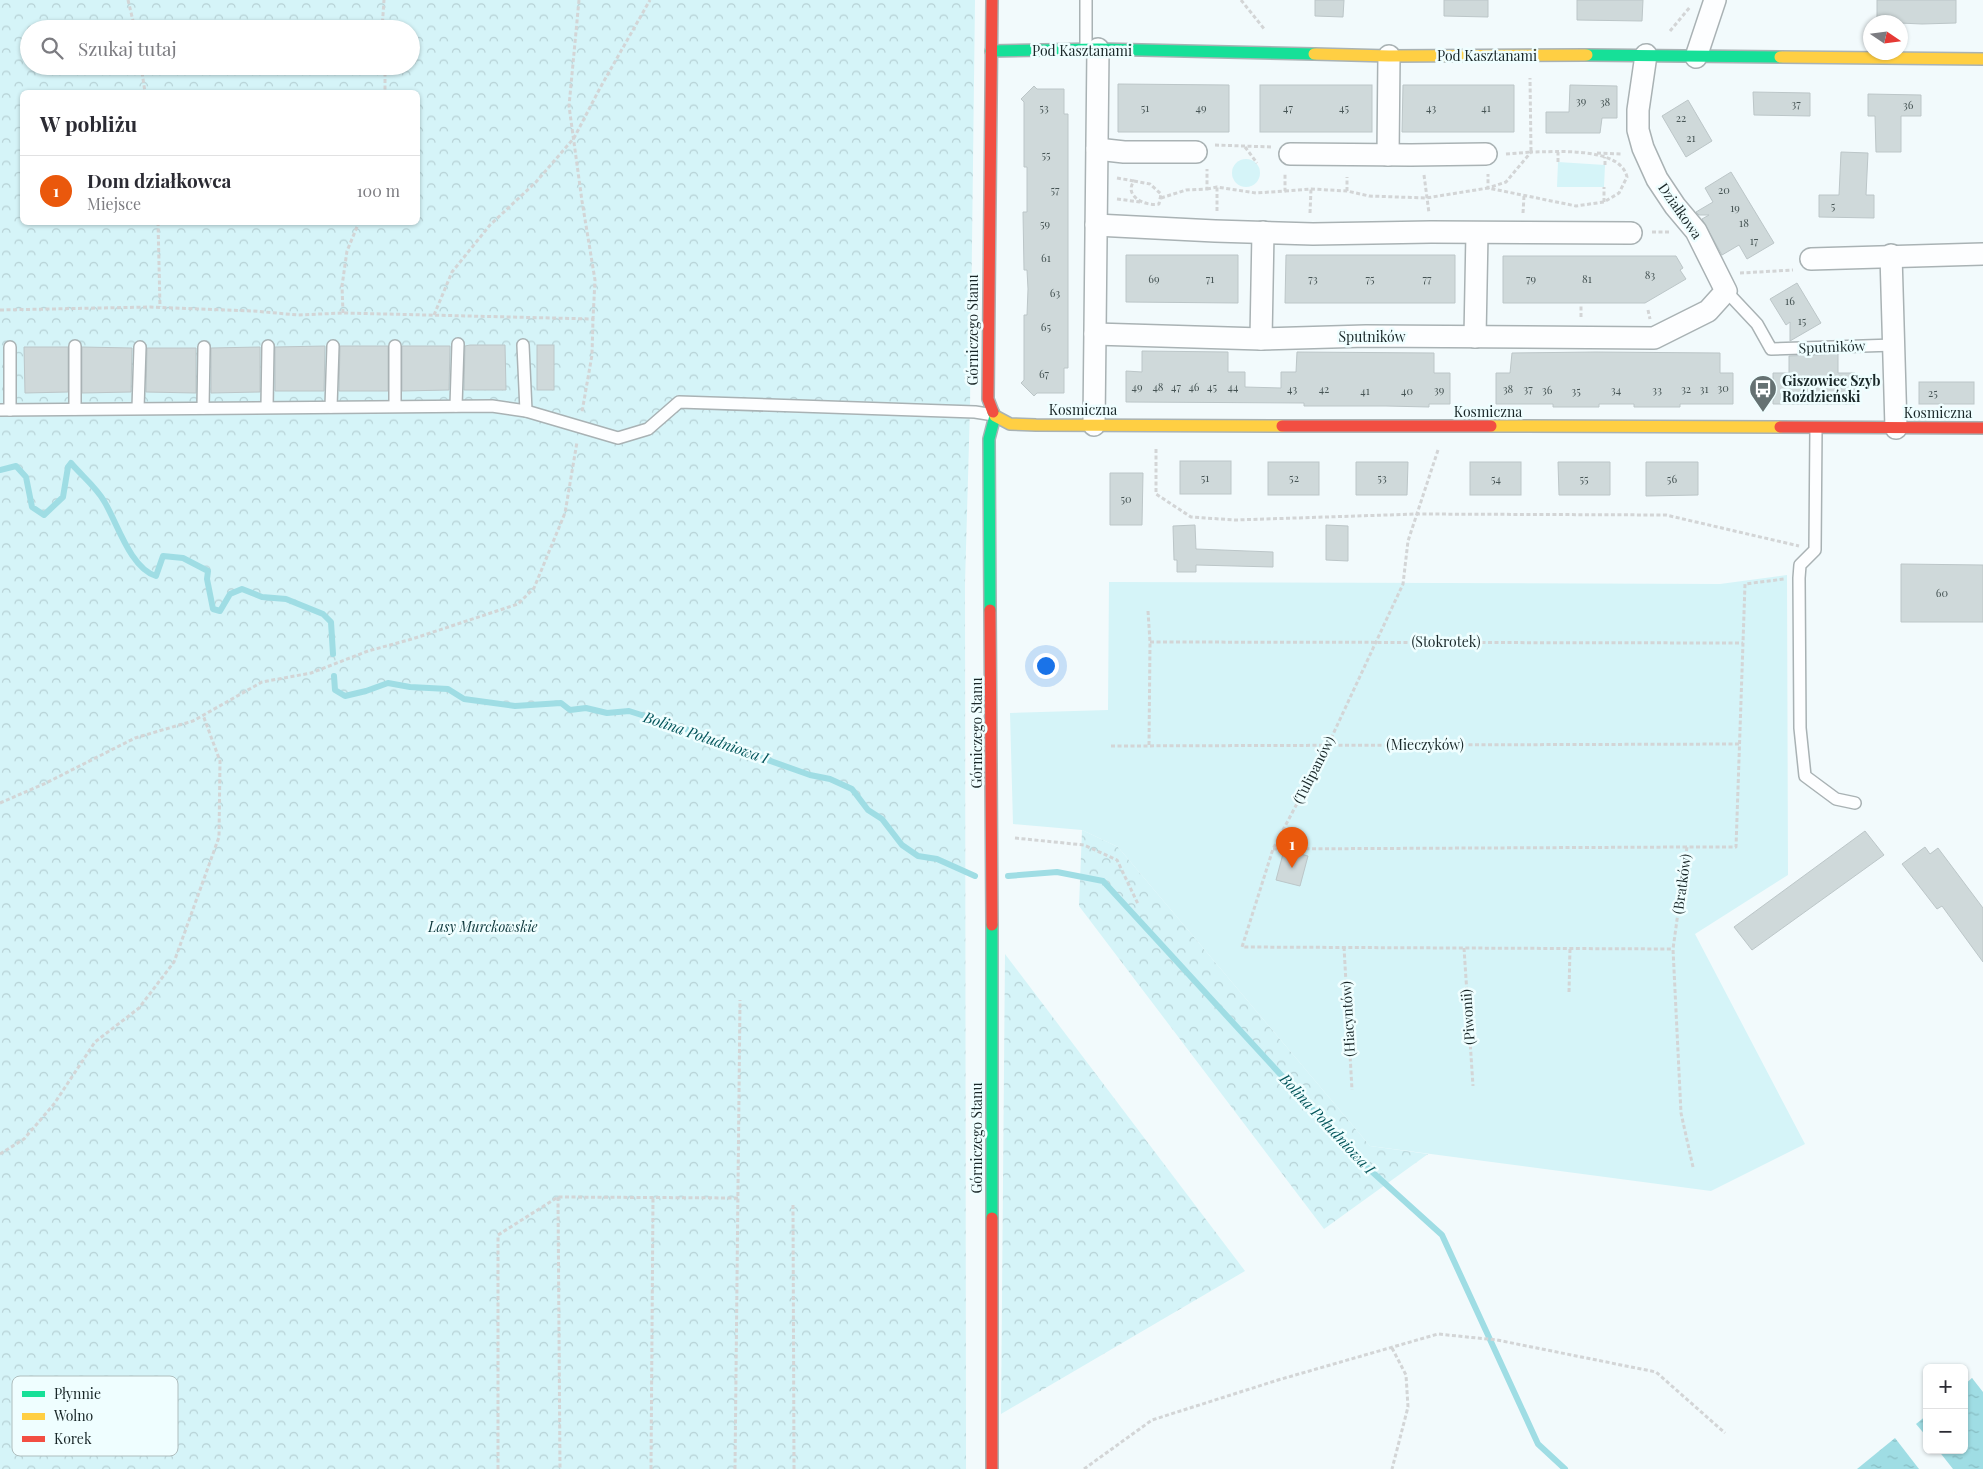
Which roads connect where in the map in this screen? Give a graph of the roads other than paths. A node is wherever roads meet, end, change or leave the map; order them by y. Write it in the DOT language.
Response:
graph roads {
  1 [pos="992,0"];
  2 [pos="1086,0"];
  3 [pos="1715,0"];
  4 [pos="1092,50"];
  5 [pos="991,51"];
  6 [pos="1646,55"];
  7 [pos="1390,56"];
  8 [pos="1696,57"];
  9 [pos="1983,59"];
  10 [pos="1098,149"];
  11 [pos="1287,150"];
  12 [pos="1196,152"];
  13 [pos="1486,154"];
  14 [pos="1388,155"];
  15 [pos="1096,225"];
  16 [pos="1263,232"];
  17 [pos="1477,233"];
  18 [pos="1631,233"];
  19 [pos="1983,254"];
  20 [pos="1891,255"];
  21 [pos="1811,259"];
  22 [pos="1726,291"];
  23 [pos="1095,334"];
  24 [pos="1475,337"];
  25 [pos="1261,339"];
  26 [pos="458,344"];
  27 [pos="523,345"];
  28 [pos="75,346"];
  29 [pos="268,346"];
  30 [pos="333,346"];
  31 [pos="395,346"];
  32 [pos="1894,346"];
  33 [pos="10,347"];
  34 [pos="140,347"];
  35 [pos="204,347"];
  36 [pos="1771,349"];
  37 [pos="395,406"];
  38 [pos="456,406"];
  39 [pos="267,407"];
  40 [pos="332,407"];
  41 [pos="138,408"];
  42 [pos="203,408"];
  43 [pos="75,409"];
  44 [pos="5,410"];
  45 [pos="526,411"];
  46 [pos="995,416"];
  47 [pos="1094,425"];
  48 [pos="1816,428"];
  49 [pos="1896,428"];
  50 [pos="1983,428"];
  51 [pos="1854,803"];
  52 [pos="992,1469"];
  1 -- 5 [label="street, Górniczego Stanu"];
  2 -- 4 [label="lane"];
  3 -- 8 [label="street"];
  4 -- 5 [label="street, Pod Kasztanami"];
  4 -- 7 [label="street, Pod Kasztanami"];
  4 -- 10 [label="street"];
  5 -- 46 [label="street, Górniczego Stanu"];
  6 -- 7 [label="street, Pod Kasztanami"];
  6 -- 8 [label="street, Pod Kasztanami"];
  6 -- 22 [label="street, Działkowa"];
  7 -- 14 [label="street"];
  8 -- 9 [label="street, Pod Kasztanami"];
  10 -- 12 [label="street"];
  10 -- 15 [label="street"];
  11 -- 14 [label="street"];
  13 -- 14 [label="street"];
  15 -- 16 [label="street"];
  15 -- 23 [label="street"];
  16 -- 17 [label="street"];
  16 -- 25 [label="street"];
  17 -- 18 [label="street"];
  17 -- 24 [label="street"];
  19 -- 20 [label="street"];
  20 -- 21 [label="street"];
  20 -- 32 [label="street"];
  22 -- 24 [label="street, Sputników"];
  22 -- 36 [label="lane, Działkowa"];
  23 -- 25 [label="street, Sputników"];
  23 -- 47 [label="street"];
  24 -- 25 [label="street, Sputników"];
  26 -- 38 [label="lane"];
  27 -- 45 [label="lane"];
  28 -- 43 [label="lane"];
  29 -- 39 [label="lane"];
  30 -- 40 [label="lane"];
  31 -- 37 [label="lane"];
  32 -- 36 [label="lane, Sputników"];
  32 -- 49 [label="street"];
  33 -- 44 [label="lane"];
  34 -- 41 [label="lane"];
  35 -- 42 [label="lane"];
  37 -- 38 [label="lane"];
  37 -- 40 [label="lane"];
  38 -- 45 [label="lane"];
  39 -- 40 [label="lane"];
  39 -- 42 [label="lane"];
  41 -- 42 [label="lane"];
  41 -- 43 [label="lane"];
  43 -- 44 [label="lane"];
  45 -- 46 [label="lane"];
  46 -- 47 [label="street, Kosmiczna"];
  46 -- 52 [label="street, Górniczego Stanu"];
  47 -- 48 [label="street, Kosmiczna"];
  48 -- 49 [label="street, Kosmiczna"];
  48 -- 51 [label="lane"];
  49 -- 50 [label="street, Kosmiczna"];
}
